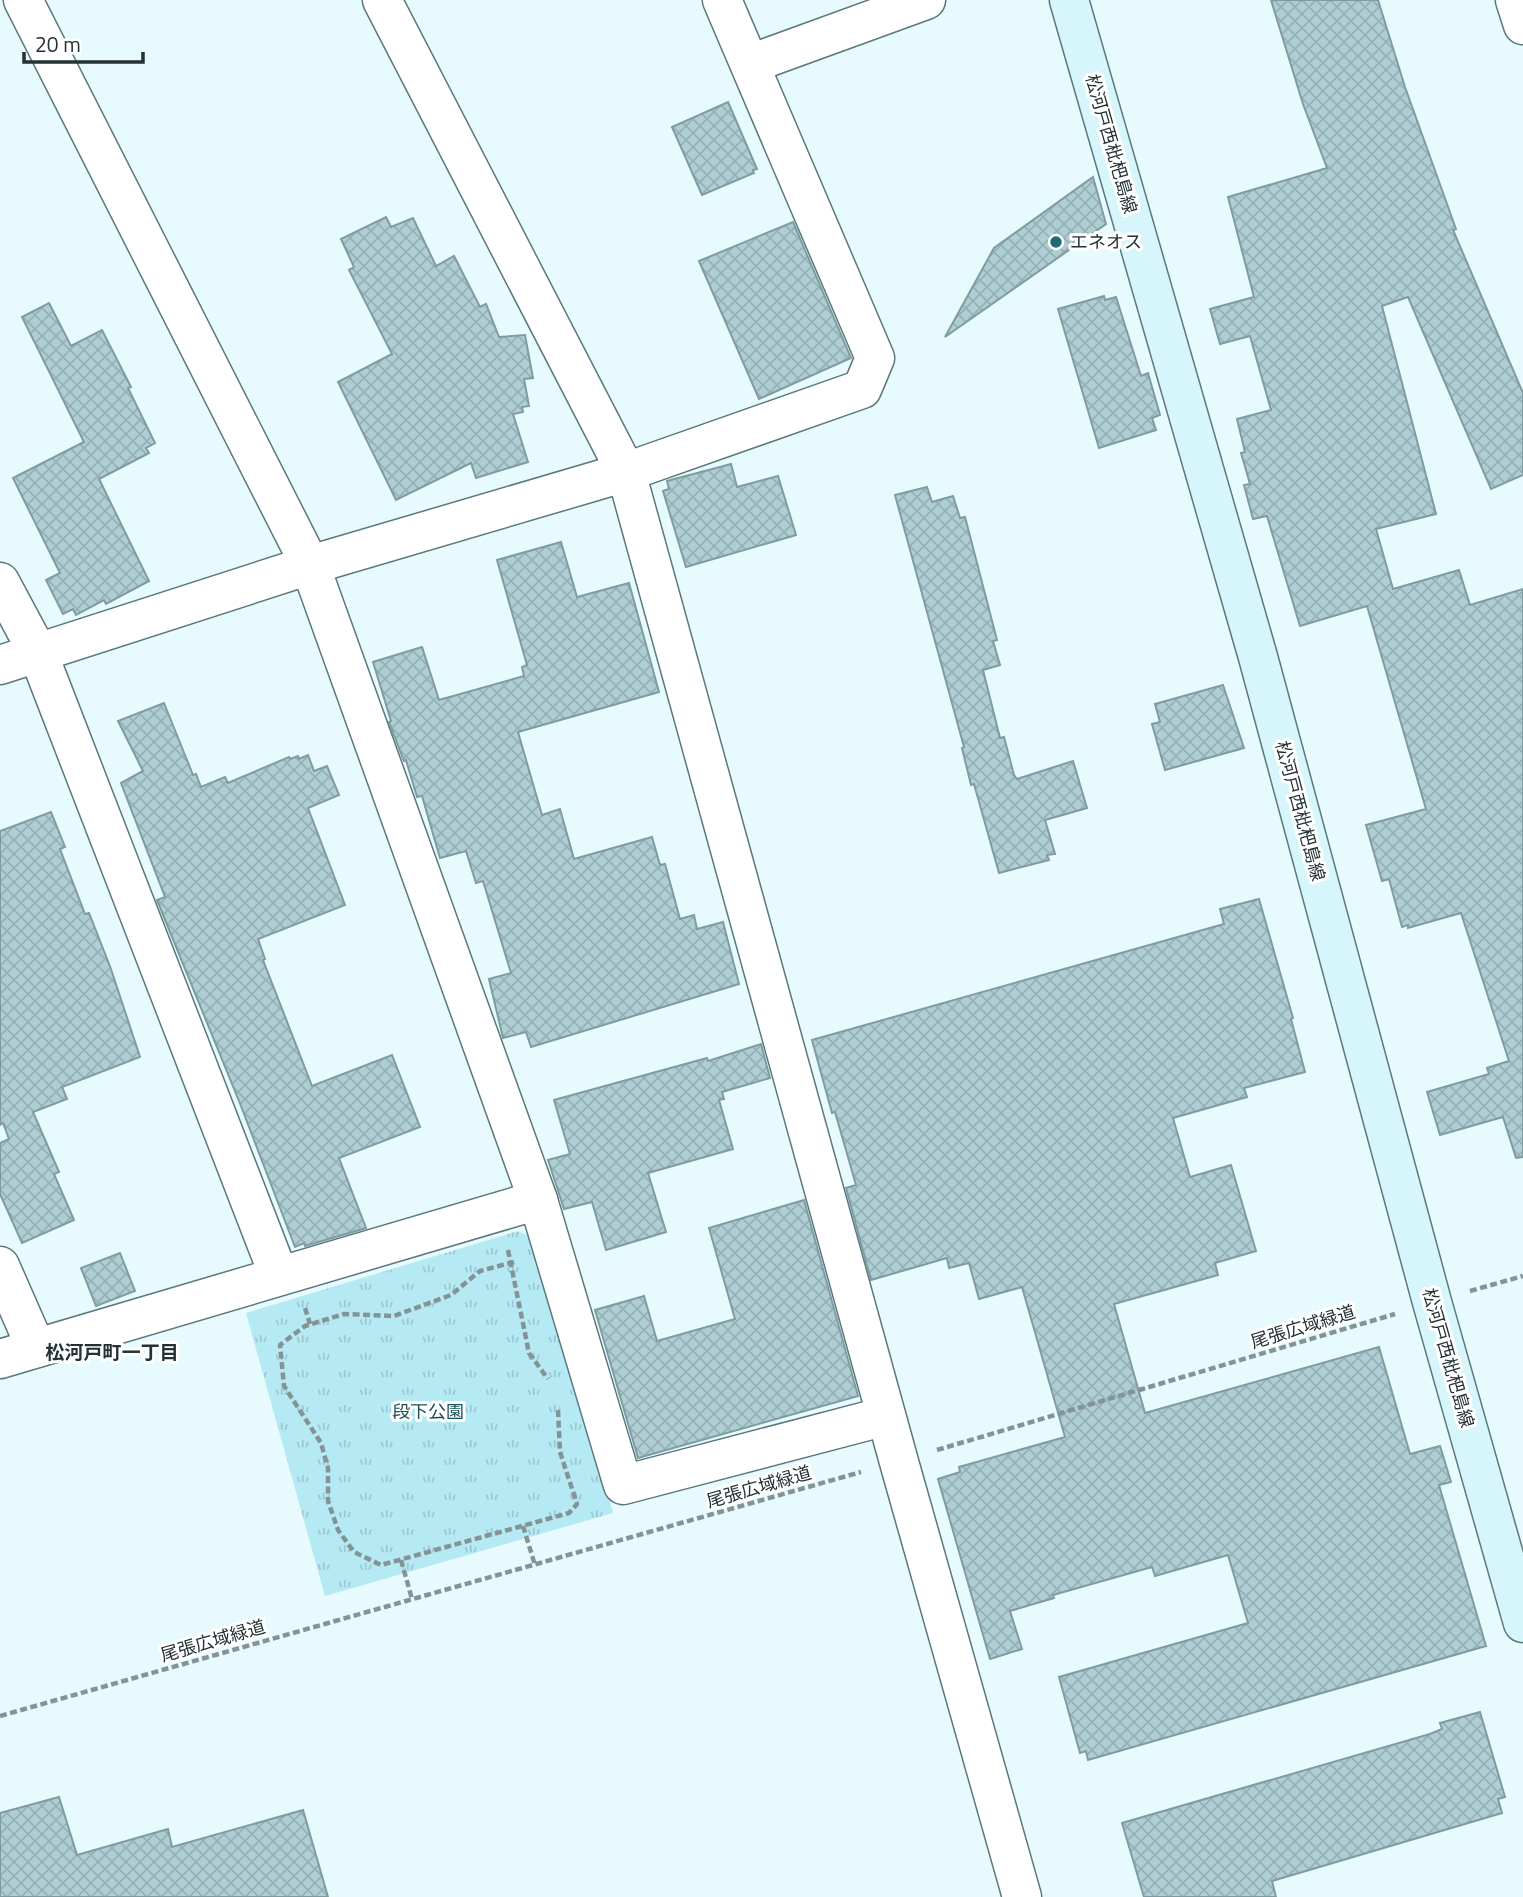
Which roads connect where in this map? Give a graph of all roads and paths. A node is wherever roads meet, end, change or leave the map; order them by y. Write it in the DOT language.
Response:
graph roads {
  1 [pos="13,0"];
  2 [pos="23,0"];
  3 [pos="382,0"];
  4 [pos="722,0"];
  5 [pos="926,0"];
  6 [pos="1069,0"];
  7 [pos="1515,0"];
  8 [pos="0,6"];
  9 [pos="1523,25"];
  10 [pos="750,64"];
  11 [pos="626,472"];
  12 [pos="310,565"];
  13 [pos="0,582"];
  14 [pos="38,653"];
  15 [pos="0,664"];
  16 [pos="538,1200"];
  17 [pos="498,1212"];
  18 [pos="552,1252"];
  19 [pos="511,1263"];
  20 [pos="0,1266"];
  21 [pos="279,1276"];
  22 [pos="1523,1276"];
  23 [pos="1432,1303"];
  24 [pos="36,1348"];
  25 [pos="0,1359"];
  26 [pos="555,1387"];
  27 [pos="558,1403"];
  28 [pos="886,1416"];
  29 [pos="899,1462"];
  30 [pos="523,1526"];
  31 [pos="401,1560"];
  32 [pos="536,1565"];
  33 [pos="412,1599"];
  34 [pos="1523,1623"];
  35 [pos="0,1716"];
  36 [pos="1022,1897"];
  1 -- 8 [label="street"];
  2 -- 12 [label="street"];
  3 -- 11 [label="street"];
  4 -- 10 [label="street"];
  5 -- 10 [label="street"];
  6 -- 23 [label="main road, 松河戸西枇杷島線"];
  7 -- 9 [label="street"];
  10 -- 11 [label="street"];
  11 -- 12 [label="street"];
  11 -- 28 [label="street"];
  12 -- 14 [label="street"];
  12 -- 16 [label="street"];
  13 -- 14 [label="street"];
  14 -- 15 [label="street"];
  14 -- 21 [label="street"];
  16 -- 17 [label="street"];
  16 -- 18 [label="street"];
  17 -- 19 [label="path"];
  17 -- 21 [label="street"];
  18 -- 19 [label="path"];
  18 -- 28 [label="street"];
  19 -- 26 [label="path"];
  19 -- 31 [label="path"];
  20 -- 24 [label="street"];
  21 -- 24 [label="street"];
  22 -- 23 [label="path, 尾張広域緑道"];
  23 -- 29 [label="path, 尾張広域緑道"];
  23 -- 34 [label="main road, 松河戸西枇杷島線"];
  24 -- 25 [label="street"];
  27 -- 30 [label="path"];
  28 -- 29 [label="street"];
  29 -- 32 [label="path, 尾張広域緑道"];
  29 -- 36 [label="street"];
  30 -- 31 [label="path"];
  30 -- 32 [label="path"];
  31 -- 33 [label="path"];
  32 -- 33 [label="path, 尾張広域緑道"];
  33 -- 35 [label="path, 尾張広域緑道"];
}
